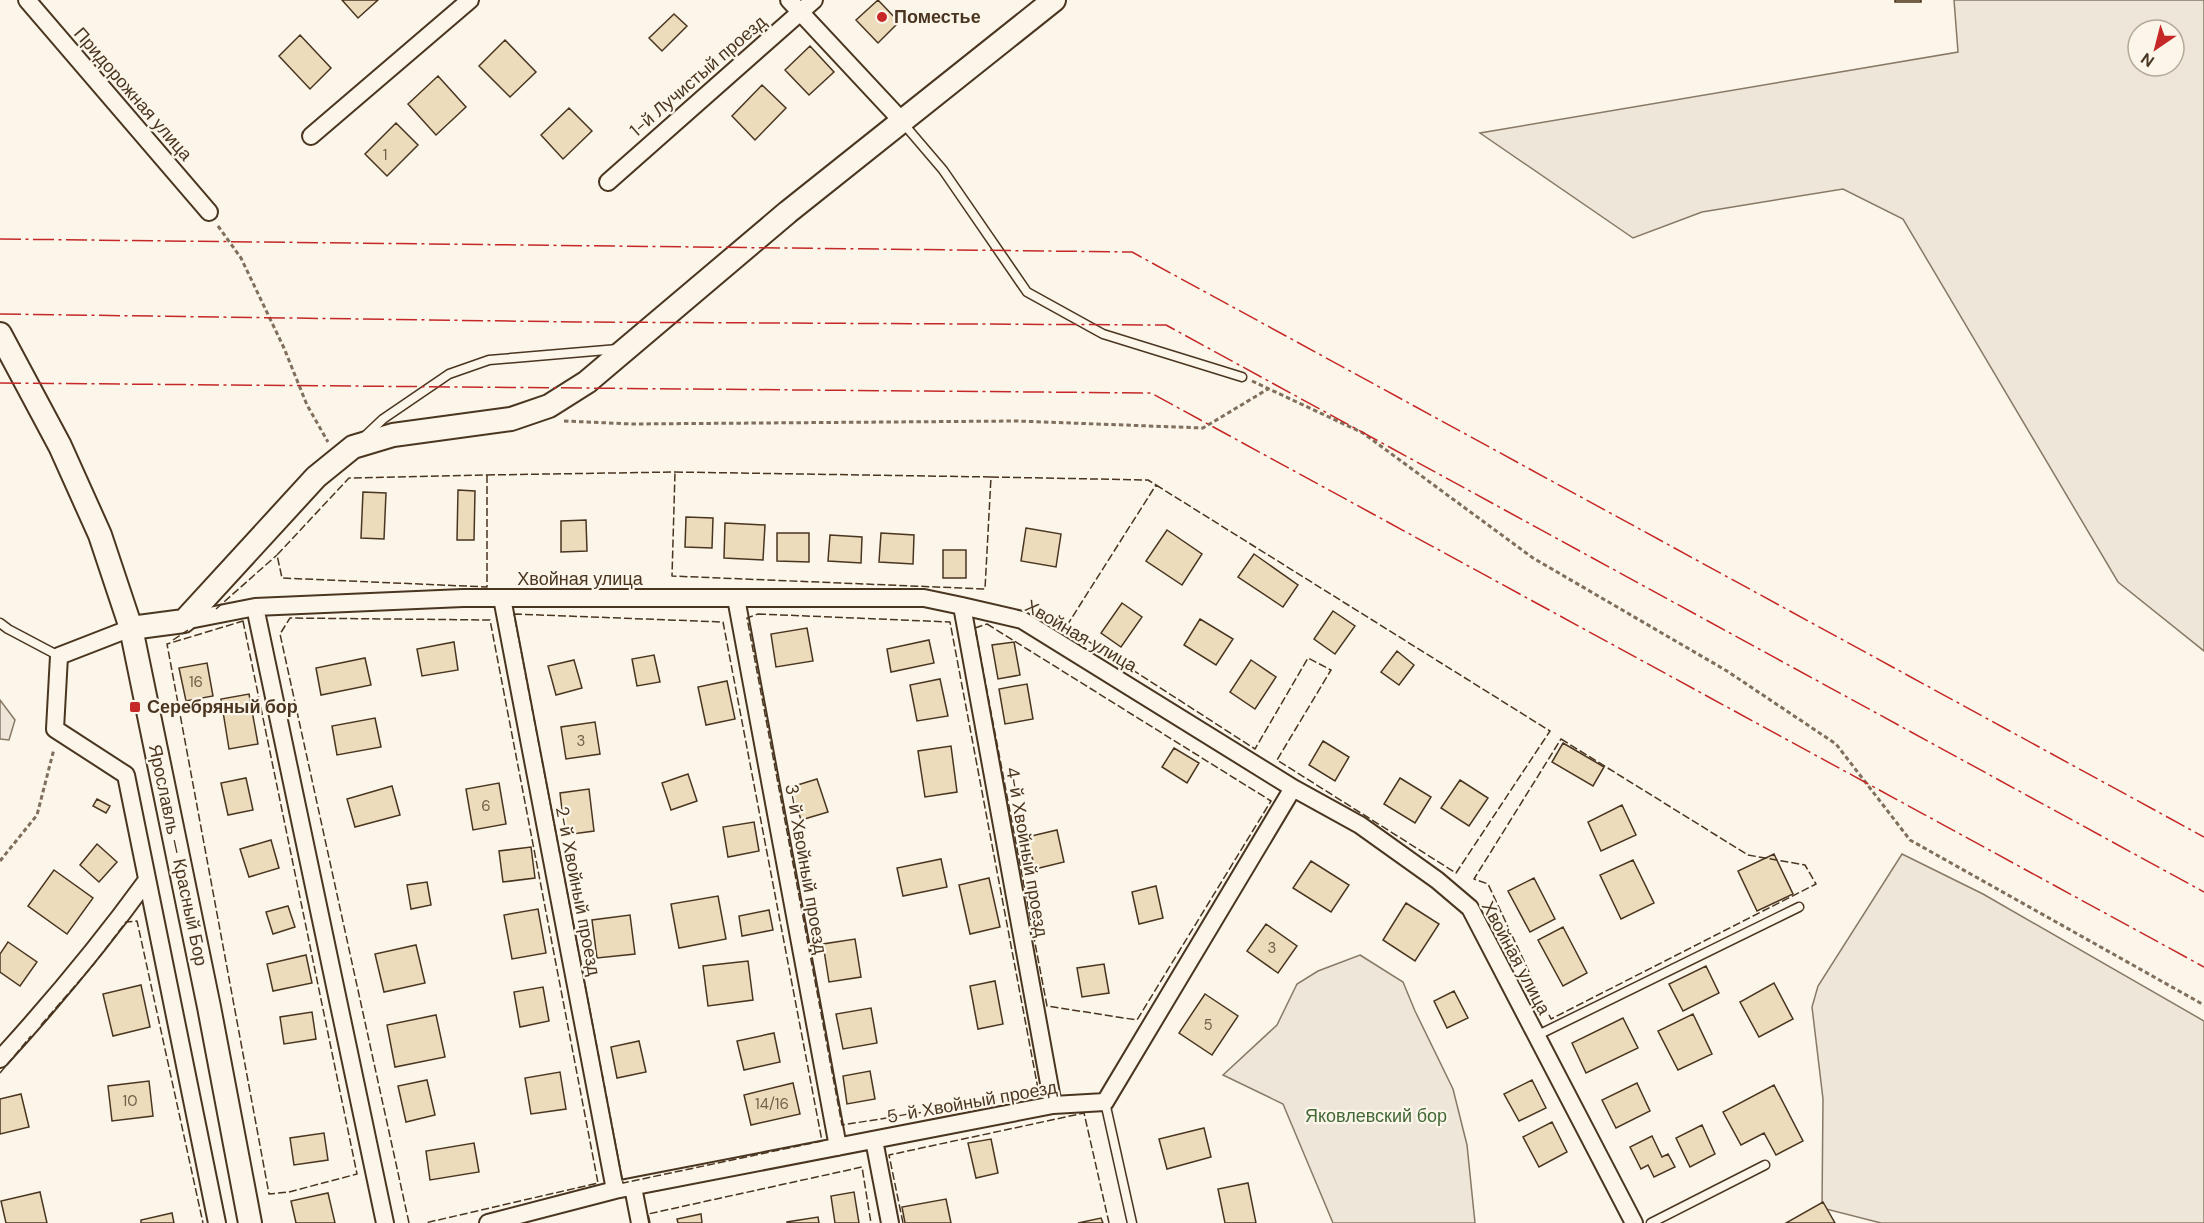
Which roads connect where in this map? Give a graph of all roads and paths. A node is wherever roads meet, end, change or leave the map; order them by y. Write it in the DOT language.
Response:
graph roads {
  1 [pos="27,0"];
  2 [pos="470,0"];
  3 [pos="814,0"];
  4 [pos="1054,0"];
  5 [pos="795,6"];
  6 [pos="901,120"];
  7 [pos="311,136"];
  8 [pos="608,182"];
  9 [pos="209,212"];
  10 [pos="0,334"];
  11 [pos="627,348"];
  12 [pos="1242,377"];
  13 [pos="1268,389"];
  14 [pos="555,421"];
  15 [pos="346,453"];
  16 [pos="502,598"];
  17 [pos="736,598"];
  18 [pos="962,606"];
  19 [pos="255,608"];
  20 [pos="184,621"];
  21 [pos="0,622"];
  22 [pos="131,628"];
  23 [pos="59,656"];
  24 [pos="55,729"];
  25 [pos="1293,788"];
  26 [pos="0,861"];
  27 [pos="147,880"];
  28 [pos="1799,907"];
  29 [pos="2204,1005"];
  30 [pos="1536,1036"];
  31 [pos="0,1059"];
  32 [pos="1106,1102"];
  33 [pos="1053,1106"];
  34 [pos="874,1140"];
  35 [pos="838,1147"];
  36 [pos="1765,1165"];
  37 [pos="633,1187"];
  38 [pos="615,1190"];
  39 [pos="217,1223"];
  40 [pos="250,1223"];
  41 [pos="385,1223"];
  42 [pos="488,1223"];
  43 [pos="640,1223"];
  44 [pos="890,1223"];
  45 [pos="1132,1223"];
  46 [pos="1634,1223"];
  47 [pos="1651,1223"];
  1 -- 9 [label="street, Придорожная улица"];
  2 -- 7 [label="street"];
  3 -- 5 [label="street, 1-й Лучистый проезд"];
  4 -- 6 [label="street"];
  5 -- 6 [label="street"];
  5 -- 8 [label="street, 1-й Лучистый проезд"];
  6 -- 11 [label="street"];
  6 -- 12 [label="lane"];
  9 -- 15 [label="path"];
  10 -- 22 [label="street, Ярославль — Красный Бор"];
  11 -- 15 [label="street"];
  11 -- 15 [label="lane"];
  12 -- 13 [label="path"];
  13 -- 14 [label="path"];
  13 -- 29 [label="path"];
  15 -- 20 [label="street"];
  16 -- 17 [label="street, Хвойная улица"];
  16 -- 19 [label="street, Хвойная улица"];
  16 -- 38 [label="street, 2-й Хвойный проезд"];
  17 -- 18 [label="street, Хвойная улица"];
  17 -- 35 [label="street, 3-й Хвойный проезд"];
  18 -- 25 [label="street, Хвойная улица"];
  18 -- 33 [label="street, 4-й Хвойный проезд"];
  19 -- 20 [label="street, Хвойная улица"];
  19 -- 41 [label="street"];
  20 -- 22 [label="street"];
  21 -- 23 [label="lane"];
  22 -- 23 [label="street"];
  22 -- 40 [label="street, Ярославль — Красный Бор"];
  23 -- 24 [label="street"];
  24 -- 26 [label="path"];
  24 -- 27 [label="street"];
  25 -- 30 [label="street, Хвойная улица"];
  25 -- 32 [label="street"];
  27 -- 31 [label="street"];
  27 -- 39 [label="street"];
  28 -- 30 [label="lane"];
  30 -- 46 [label="street, Хвойная улица"];
  32 -- 33 [label="street, 5-й Хвойный проезд"];
  32 -- 45 [label="lane"];
  33 -- 34 [label="street, 5-й Хвойный проезд"];
  34 -- 35 [label="street, 5-й Хвойный проезд"];
  34 -- 44 [label="street"];
  35 -- 37 [label="street, 5-й Хвойный проезд"];
  36 -- 47 [label="lane"];
  37 -- 38 [label="street, 5-й Хвойный проезд"];
  37 -- 43 [label="street"];
  38 -- 42 [label="street, 5-й Хвойный проезд"];
}
